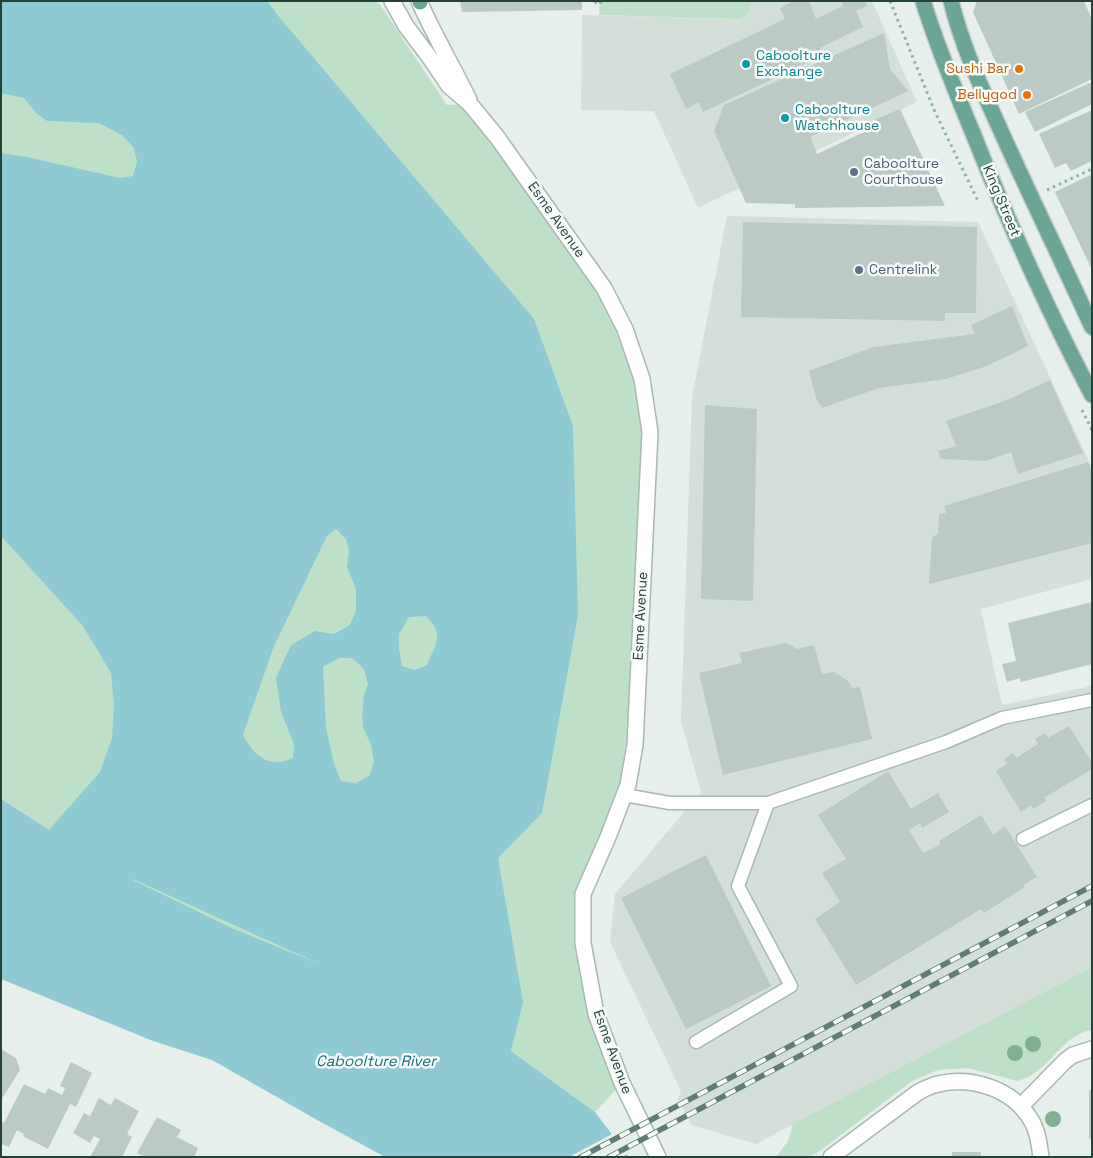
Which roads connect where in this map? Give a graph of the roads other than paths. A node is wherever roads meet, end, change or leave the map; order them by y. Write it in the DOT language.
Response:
graph roads {
  1 [pos="392,1"];
  2 [pos="420,1"];
  3 [pos="923,1"];
  4 [pos="951,1"];
  5 [pos="470,104"];
  6 [pos="1092,327"];
  7 [pos="1092,395"];
  8 [pos="1092,700"];
  9 [pos="624,795"];
  10 [pos="768,803"];
  11 [pos="1092,805"];
  12 [pos="1023,839"];
  13 [pos="696,1042"];
  14 [pos="1092,1049"];
  15 [pos="1021,1106"];
  16 [pos="658,1157"];
  17 [pos="831,1157"];
  18 [pos="1041,1157"];
  1 -- 5 [label="street, Esme Avenue"];
  2 -- 5 [label="street, Esme Avenue"];
  3 -- 7 [label="main road, King Street"];
  4 -- 6 [label="main road, King Street"];
  5 -- 9 [label="street, Esme Avenue"];
  8 -- 10 [label="lane"];
  9 -- 10 [label="lane"];
  9 -- 16 [label="street, Esme Avenue"];
  10 -- 13 [label="lane"];
  11 -- 12 [label="lane"];
  14 -- 15 [label="street"];
  15 -- 17 [label="street"];
  15 -- 18 [label="street"];
}
